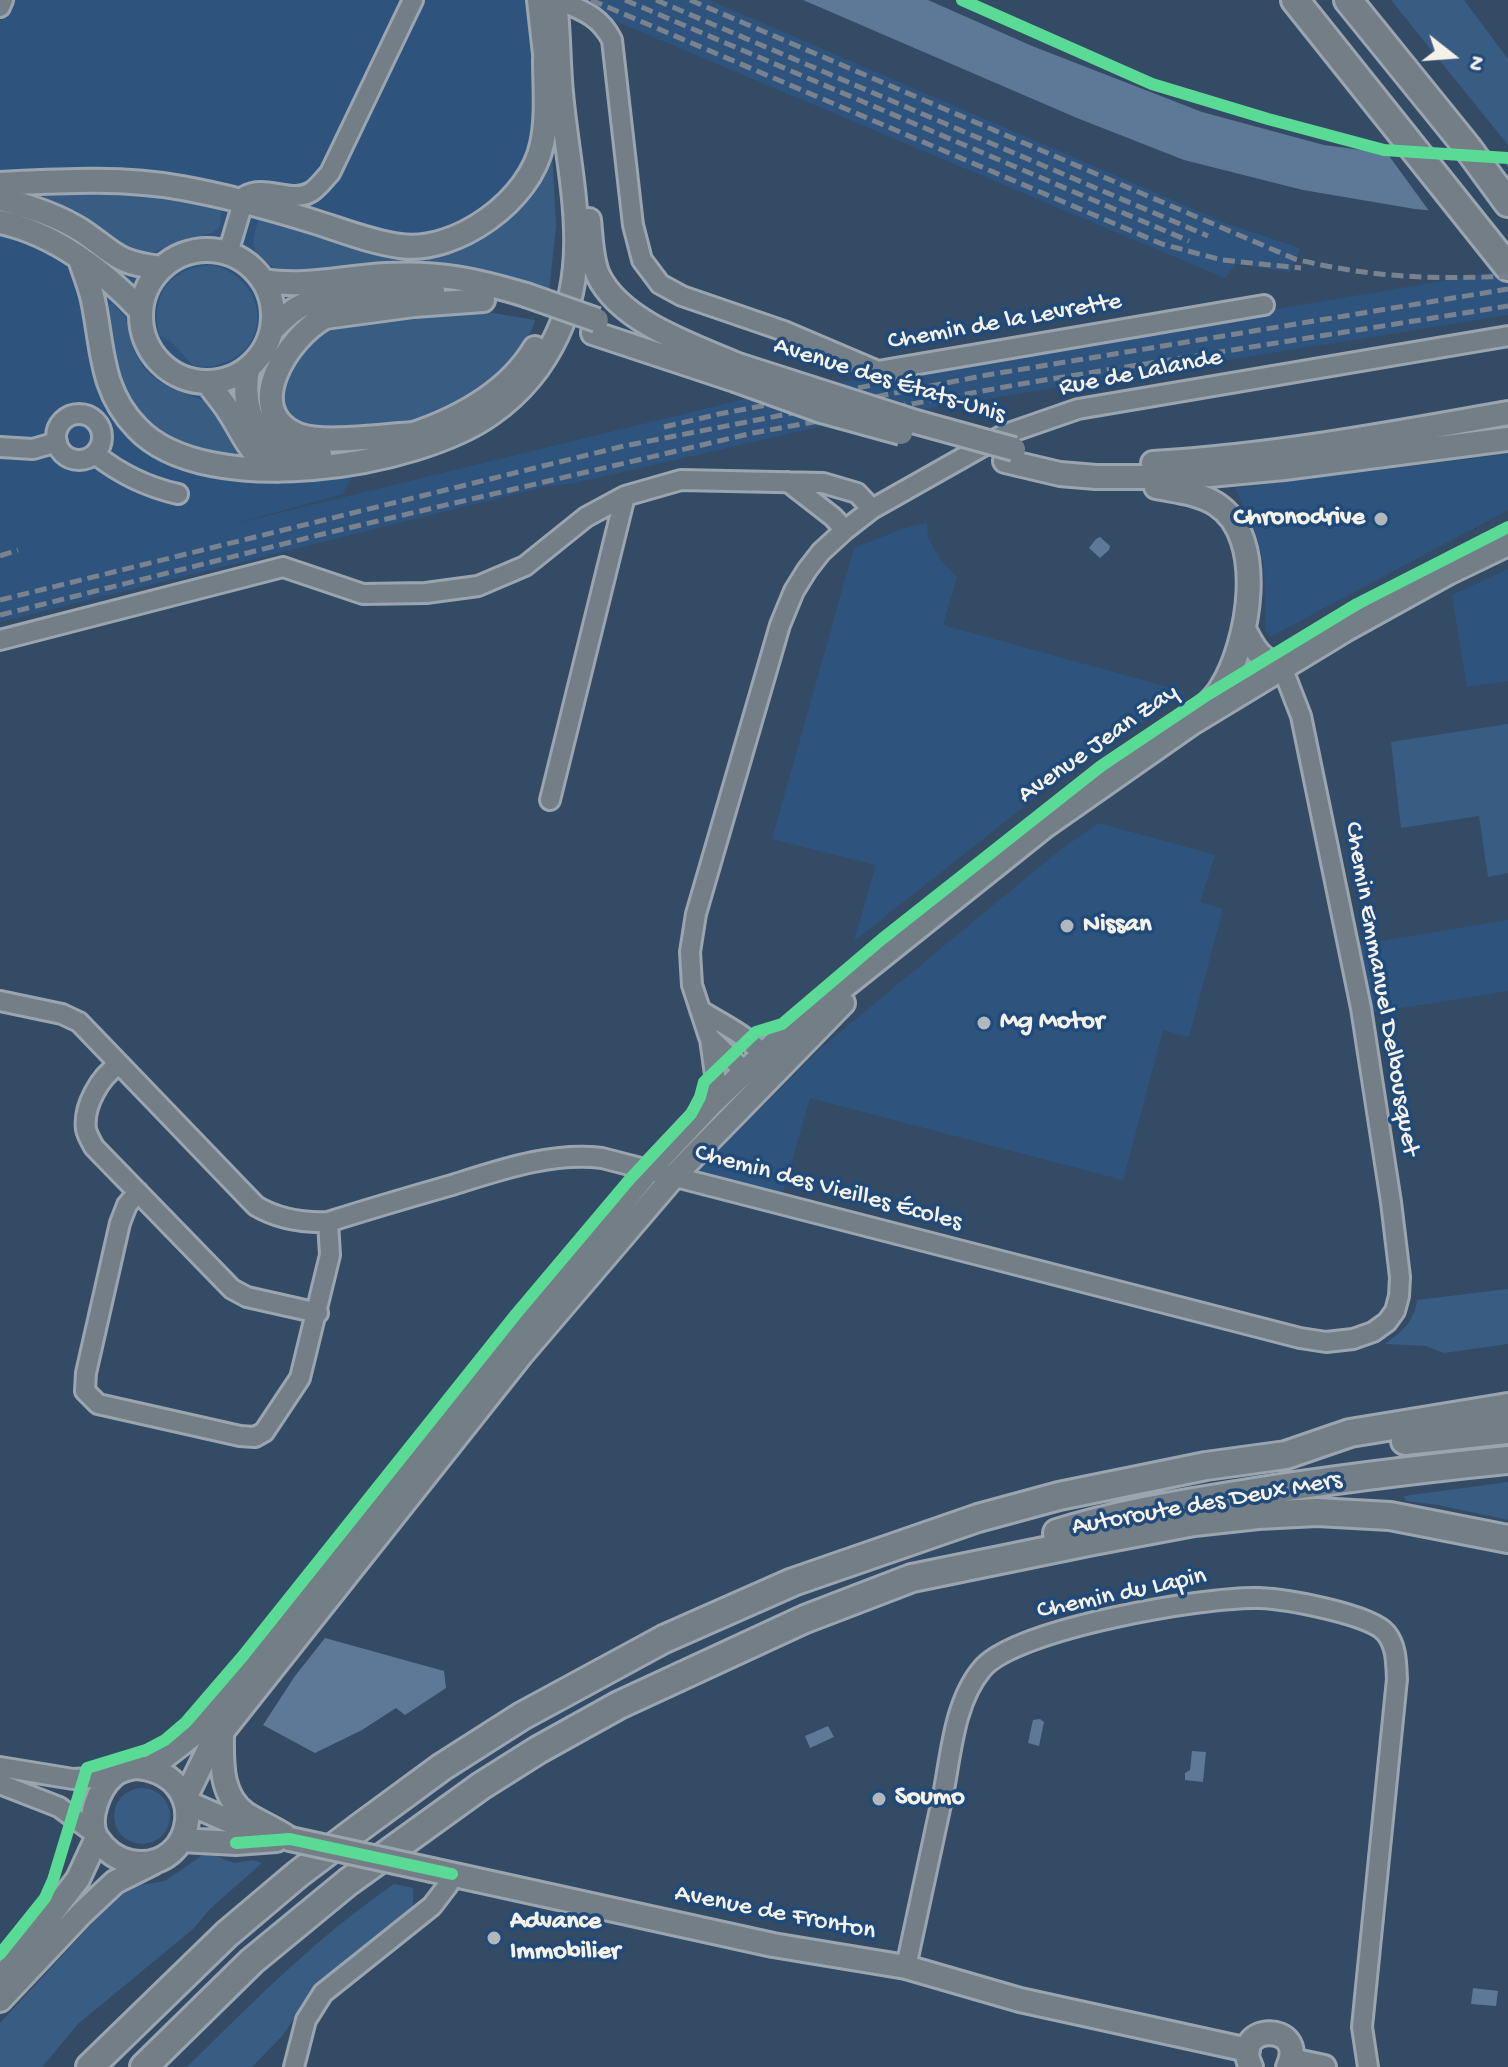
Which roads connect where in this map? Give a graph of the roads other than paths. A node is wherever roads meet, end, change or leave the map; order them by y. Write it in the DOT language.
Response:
graph roads {
  1 [pos="3,0"];
  2 [pos="413,0"];
  3 [pos="539,0"];
  4 [pos="557,0"];
  5 [pos="1295,0"];
  6 [pos="1348,0"];
  7 [pos="0,7"];
  8 [pos="550,28"];
  9 [pos="545,58"];
  10 [pos="1,187"];
  11 [pos="244,202"];
  12 [pos="1508,203"];
  13 [pos="0,222"];
  14 [pos="228,253"];
  15 [pos="80,259"];
  16 [pos="1508,267"];
  17 [pos="161,268"];
  18 [pos="263,281"];
  19 [pos="483,300"];
  20 [pos="524,302"];
  21 [pos="1264,305"];
  22 [pos="141,311"];
  23 [pos="272,330"];
  24 [pos="1508,336"];
  25 [pos="248,369"];
  26 [pos="737,373"];
  27 [pos="208,383"];
  28 [pos="1508,413"];
  29 [pos="416,434"];
  30 [pos="1508,439"];
  31 [pos="57,442"];
  32 [pos="0,447"];
  33 [pos="95,454"];
  34 [pos="1010,455"];
  35 [pos="278,470"];
  36 [pos="1096,477"];
  37 [pos="788,482"];
  38 [pos="178,494"];
  39 [pos="625,496"];
  40 [pos="872,509"];
  41 [pos="845,530"];
  42 [pos="1508,544"];
  43 [pos="1244,629"];
  44 [pos="0,640"];
  45 [pos="1282,667"];
  46 [pos="1192,723"];
  47 [pos="550,800"];
  48 [pos="913,930"];
  49 [pos="0,1001"];
  50 [pos="700,1010"];
  51 [pos="709,1037"];
  52 [pos="763,1054"];
  53 [pos="118,1065"];
  54 [pos="747,1070"];
  55 [pos="768,1079"];
  56 [pos="712,1103"];
  57 [pos="648,1171"];
  58 [pos="674,1176"];
  59 [pos="138,1192"];
  60 [pos="328,1222"];
  61 [pos="318,1313"];
  62 [pos="1387,1322"];
  63 [pos="1508,1407"];
  64 [pos="1508,1430"];
  65 [pos="1286,1455"];
  66 [pos="1508,1460"];
  67 [pos="1508,1539"];
  68 [pos="912,1578"];
  69 [pos="222,1732"];
  70 [pos="0,1767"];
  71 [pos="150,1768"];
  72 [pos="111,1777"];
  73 [pos="0,1784"];
  74 [pos="186,1800"];
  75 [pos="95,1835"];
  76 [pos="290,1839"];
  77 [pos="181,1840"];
  78 [pos="157,1861"];
  79 [pos="442,1872"];
  80 [pos="906,1967"];
  81 [pos="0,1980"];
  82 [pos="0,2000"];
  83 [pos="1249,2062"];
  84 [pos="1290,2063"];
  85 [pos="90,2067"];
  86 [pos="144,2067"];
  87 [pos="294,2067"];
  88 [pos="1324,2067"];
  89 [pos="1368,2067"];
  1 -- 7 [label="street"];
  2 -- 11 [label="street"];
  3 -- 8 [label="main road"];
  4 -- 8 [label="main road"];
  4 -- 21 [label="street, Chemin de la Levrette"];
  5 -- 16 [label="highway"];
  6 -- 12 [label="highway"];
  8 -- 9 [label="main road"];
  8 -- 26 [label="main road"];
  8 -- 35 [label="main road"];
  9 -- 11 [label="main road"];
  9 -- 29 [label="main road"];
  10 -- 11 [label="main road"];
  10 -- 17 [label="main road"];
  11 -- 14 [label="street"];
  13 -- 15 [label="main road"];
  14 -- 17 [label="main road"];
  14 -- 18 [label="main road"];
  15 -- 22 [label="main road"];
  15 -- 35 [label="main road"];
  17 -- 22 [label="main road"];
  18 -- 20 [label="main road, Avenue des États-Unis"];
  18 -- 23 [label="main road"];
  19 -- 20 [label="main road, Avenue des États-Unis"];
  19 -- 23 [label="main road, Avenue des États-Unis"];
  19 -- 29 [label="main road, Avenue des États-Unis"];
  20 -- 26 [label="main road, Avenue des États-Unis, bridge"];
  22 -- 27 [label="main road"];
  23 -- 25 [label="main road"];
  24 -- 40 [label="street, Rue de Lalande"];
  25 -- 27 [label="main road"];
  25 -- 29 [label="main road"];
  26 -- 34 [label="main road, Avenue des États-Unis, bridge"];
  27 -- 35 [label="main road"];
  28 -- 34 [label="main road, Avenue des États-Unis"];
  30 -- 36 [label="main road, Avenue des États-Unis"];
  31 -- 32 [label="street"];
  31 -- 33 [label="street"];
  31 -- 33 [label="street"];
  33 -- 38 [label="street"];
  34 -- 36 [label="main road, Avenue des États-Unis"];
  36 -- 43 [label="main road"];
  37 -- 39 [label="street"];
  37 -- 40 [label="street"];
  37 -- 41 [label="street"];
  39 -- 44 [label="street"];
  39 -- 47 [label="street"];
  40 -- 41 [label="street, Rue de Lalande"];
  41 -- 50 [label="street, Rue de Lalande"];
  42 -- 45 [label="main road, Avenue Jean Zay"];
  43 -- 45 [label="main road"];
  43 -- 46 [label="main road"];
  45 -- 46 [label="main road, Avenue Jean Zay"];
  45 -- 62 [label="street, Chemin Emmanuel Delbousquet"];
  46 -- 48 [label="main road, Avenue Jean Zay"];
  48 -- 52 [label="main road, Avenue Jean Zay"];
  48 -- 55 [label="main road, Avenue Jean Zay"];
  49 -- 53 [label="street, Chemin des Vieilles Écoles"];
  50 -- 51 [label="street, Rue de Lalande"];
  50 -- 52 [label="street"];
  51 -- 54 [label="street, Rue de Lalande"];
  51 -- 56 [label="street, Rue de Lalande"];
  52 -- 54 [label="main road, Avenue Jean Zay"];
  52 -- 55 [label="street"];
  53 -- 59 [label="street"];
  53 -- 60 [label="street, Chemin des Vieilles Écoles"];
  54 -- 55 [label="street, Rue de Lalande"];
  54 -- 56 [label="main road, Avenue Jean Zay"];
  55 -- 58 [label="main road, Avenue Jean Zay"];
  56 -- 57 [label="main road, Avenue Jean Zay"];
  57 -- 58 [label="street, Chemin des Vieilles Écoles"];
  57 -- 60 [label="street, Chemin des Vieilles Écoles"];
  57 -- 71 [label="main road, Avenue Jean Zay"];
  58 -- 62 [label="street, Chemin des Vieilles Écoles"];
  58 -- 69 [label="main road, Avenue Jean Zay"];
  59 -- 61 [label="street"];
  59 -- 61 [label="street"];
  60 -- 61 [label="street"];
  63 -- 65 [label="highway"];
  64 -- 65 [label="highway, Autoroute des Deux Mers"];
  65 -- 85 [label="highway"];
  66 -- 68 [label="highway, Autoroute des Deux Mers"];
  67 -- 68 [label="highway"];
  68 -- 86 [label="highway"];
  69 -- 74 [label="main road, Avenue Jean Zay"];
  69 -- 76 [label="main road, Avenue de Fronton"];
  70 -- 72 [label="street"];
  71 -- 72 [label="main road"];
  71 -- 74 [label="main road"];
  72 -- 75 [label="main road"];
  73 -- 75 [label="street"];
  74 -- 76 [label="main road, Avenue de Fronton"];
  74 -- 77 [label="main road"];
  75 -- 78 [label="main road"];
  75 -- 81 [label="main road"];
  76 -- 77 [label="main road, Avenue de Fronton"];
  76 -- 79 [label="main road, Avenue de Fronton, bridge"];
  77 -- 78 [label="main road"];
  78 -- 82 [label="main road"];
  79 -- 80 [label="main road, Avenue de Fronton"];
  79 -- 87 [label="street"];
  80 -- 83 [label="main road, Avenue de Fronton"];
  80 -- 89 [label="street, Chemin du Lapin"];
  83 -- 84 [label="main road"];
  84 -- 88 [label="main road"];
}
